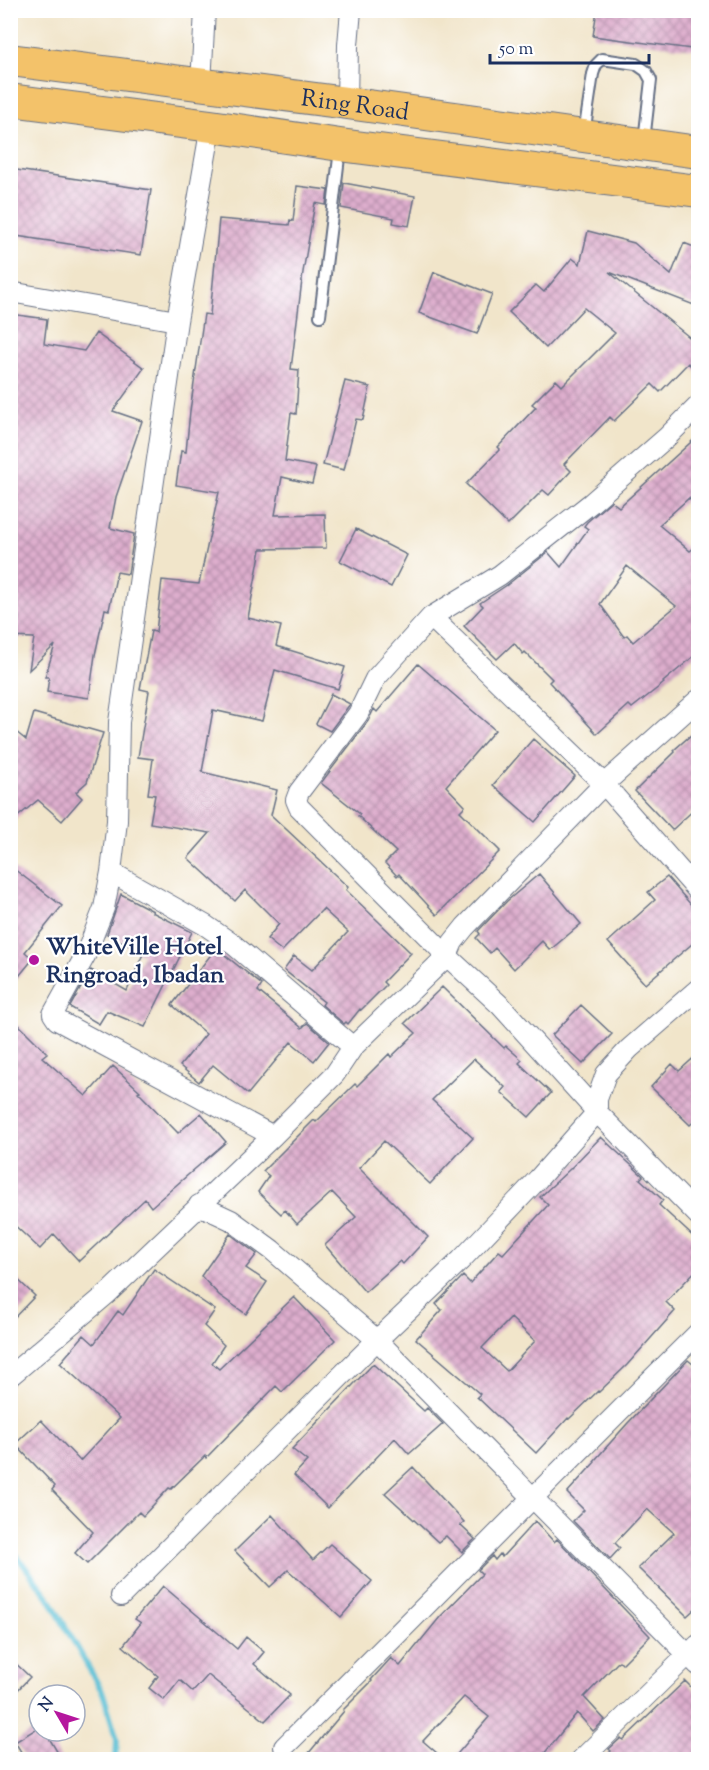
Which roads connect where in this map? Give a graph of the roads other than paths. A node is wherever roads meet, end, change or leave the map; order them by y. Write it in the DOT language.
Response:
graph roads {
  1 [pos="205,10"];
  2 [pos="351,10"];
  3 [pos="10,60"];
  4 [pos="201,84"];
  5 [pos="10,100"];
  6 [pos="347,103"];
  7 [pos="211,126"];
  8 [pos="584,136"];
  9 [pos="643,144"];
  10 [pos="340,145"];
  11 [pos="699,152"];
  12 [pos="699,191"];
  13 [pos="10,292"];
  14 [pos="320,316"];
  15 [pos="177,321"];
  16 [pos="699,406"];
  17 [pos="431,617"];
  18 [pos="699,699"];
  19 [pos="604,784"];
  20 [pos="111,872"];
  21 [pos="699,891"];
  22 [pos="447,956"];
  23 [pos="699,989"];
  24 [pos="353,1047"];
  25 [pos="597,1112"];
  26 [pos="273,1136"];
  27 [pos="199,1205"];
  28 [pos="699,1215"];
  29 [pos="699,1333"];
  30 [pos="377,1340"];
  31 [pos="10,1376"];
  32 [pos="532,1497"];
  33 [pos="122,1596"];
  34 [pos="695,1655"];
  35 [pos="284,1747"];
  36 [pos="580,1760"];
  1 -- 4 [label="street"];
  2 -- 6 [label="street"];
  3 -- 4 [label="main road, Ring Road"];
  4 -- 6 [label="main road, Ring Road"];
  5 -- 7 [label="main road, Ring Road"];
  6 -- 8 [label="main road, Ring Road"];
  7 -- 10 [label="main road, Ring Road"];
  7 -- 15 [label="street"];
  8 -- 9 [label="main road, Ring Road"];
  8 -- 9 [label="lane"];
  9 -- 11 [label="main road, Ring Road"];
  10 -- 12 [label="main road, Ring Road"];
  10 -- 14 [label="lane"];
  13 -- 15 [label="street"];
  15 -- 20 [label="street"];
  16 -- 17 [label="street"];
  17 -- 19 [label="street"];
  17 -- 22 [label="street"];
  18 -- 19 [label="street"];
  19 -- 21 [label="street"];
  19 -- 22 [label="street"];
  20 -- 24 [label="street"];
  20 -- 26 [label="street"];
  22 -- 24 [label="street"];
  22 -- 25 [label="street"];
  23 -- 25 [label="street"];
  24 -- 26 [label="street"];
  25 -- 28 [label="street"];
  25 -- 30 [label="street"];
  26 -- 27 [label="street"];
  27 -- 30 [label="street"];
  27 -- 31 [label="street"];
  29 -- 32 [label="street"];
  30 -- 32 [label="street"];
  30 -- 33 [label="street"];
  32 -- 34 [label="street"];
  32 -- 35 [label="street"];
  34 -- 36 [label="street"];
}
